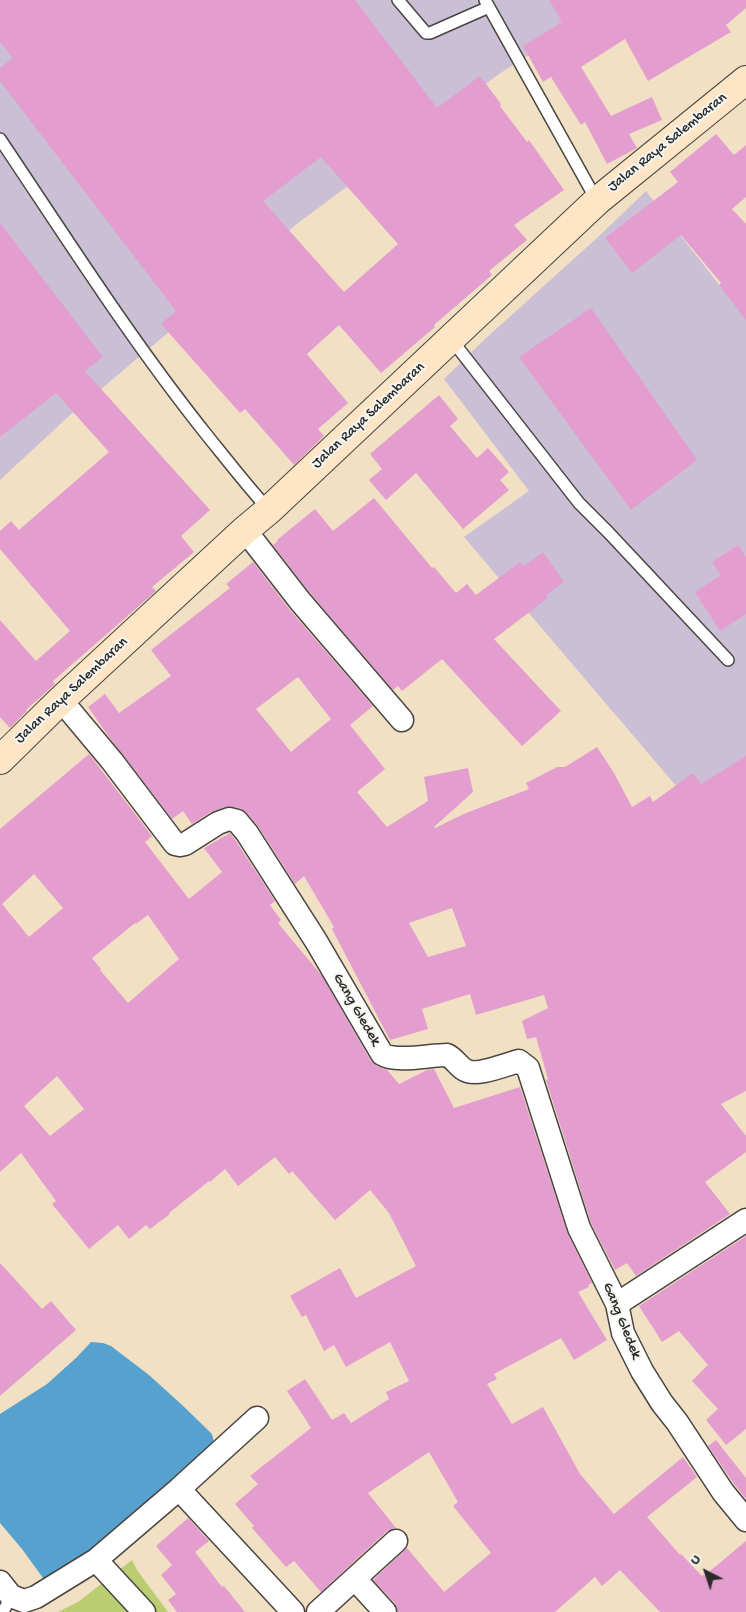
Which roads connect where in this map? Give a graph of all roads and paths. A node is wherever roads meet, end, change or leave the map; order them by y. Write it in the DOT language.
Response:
graph roads {
  1 [pos="398,0"];
  2 [pos="487,4"];
  3 [pos="746,80"];
  4 [pos="0,139"];
  5 [pos="598,201"];
  6 [pos="451,339"];
  7 [pos="269,510"];
  8 [pos="245,530"];
  9 [pos="728,660"];
  10 [pos="61,700"];
  11 [pos="402,720"];
  12 [pos="0,760"];
  13 [pos="746,1220"];
  14 [pos="617,1304"];
  15 [pos="257,1418"];
  16 [pos="179,1489"];
  17 [pos="746,1520"];
  18 [pos="396,1541"];
  19 [pos="96,1560"];
  20 [pos="356,1579"];
  21 [pos="5,1596"];
  22 [pos="144,1612"];
  23 [pos="293,1612"];
  24 [pos="318,1612"];
  25 [pos="385,1612"];
  1 -- 2 [label="lane"];
  2 -- 5 [label="lane"];
  3 -- 5 [label="main road, Jalan Raya Salembaran"];
  4 -- 7 [label="lane"];
  5 -- 6 [label="main road, Jalan Raya Salembaran"];
  6 -- 7 [label="main road, Jalan Raya Salembaran"];
  6 -- 9 [label="lane"];
  7 -- 8 [label="main road, Jalan Raya Salembaran"];
  8 -- 10 [label="main road, Jalan Raya Salembaran"];
  8 -- 11 [label="street"];
  10 -- 12 [label="main road, Jalan Raya Salembaran"];
  10 -- 14 [label="street, Gang Gledek"];
  13 -- 14 [label="street"];
  14 -- 17 [label="street, Gang Gledek"];
  15 -- 16 [label="street"];
  16 -- 19 [label="street"];
  16 -- 23 [label="street"];
  18 -- 20 [label="street"];
  19 -- 21 [label="street"];
  19 -- 22 [label="street"];
  20 -- 24 [label="street"];
  20 -- 25 [label="street"];
}
